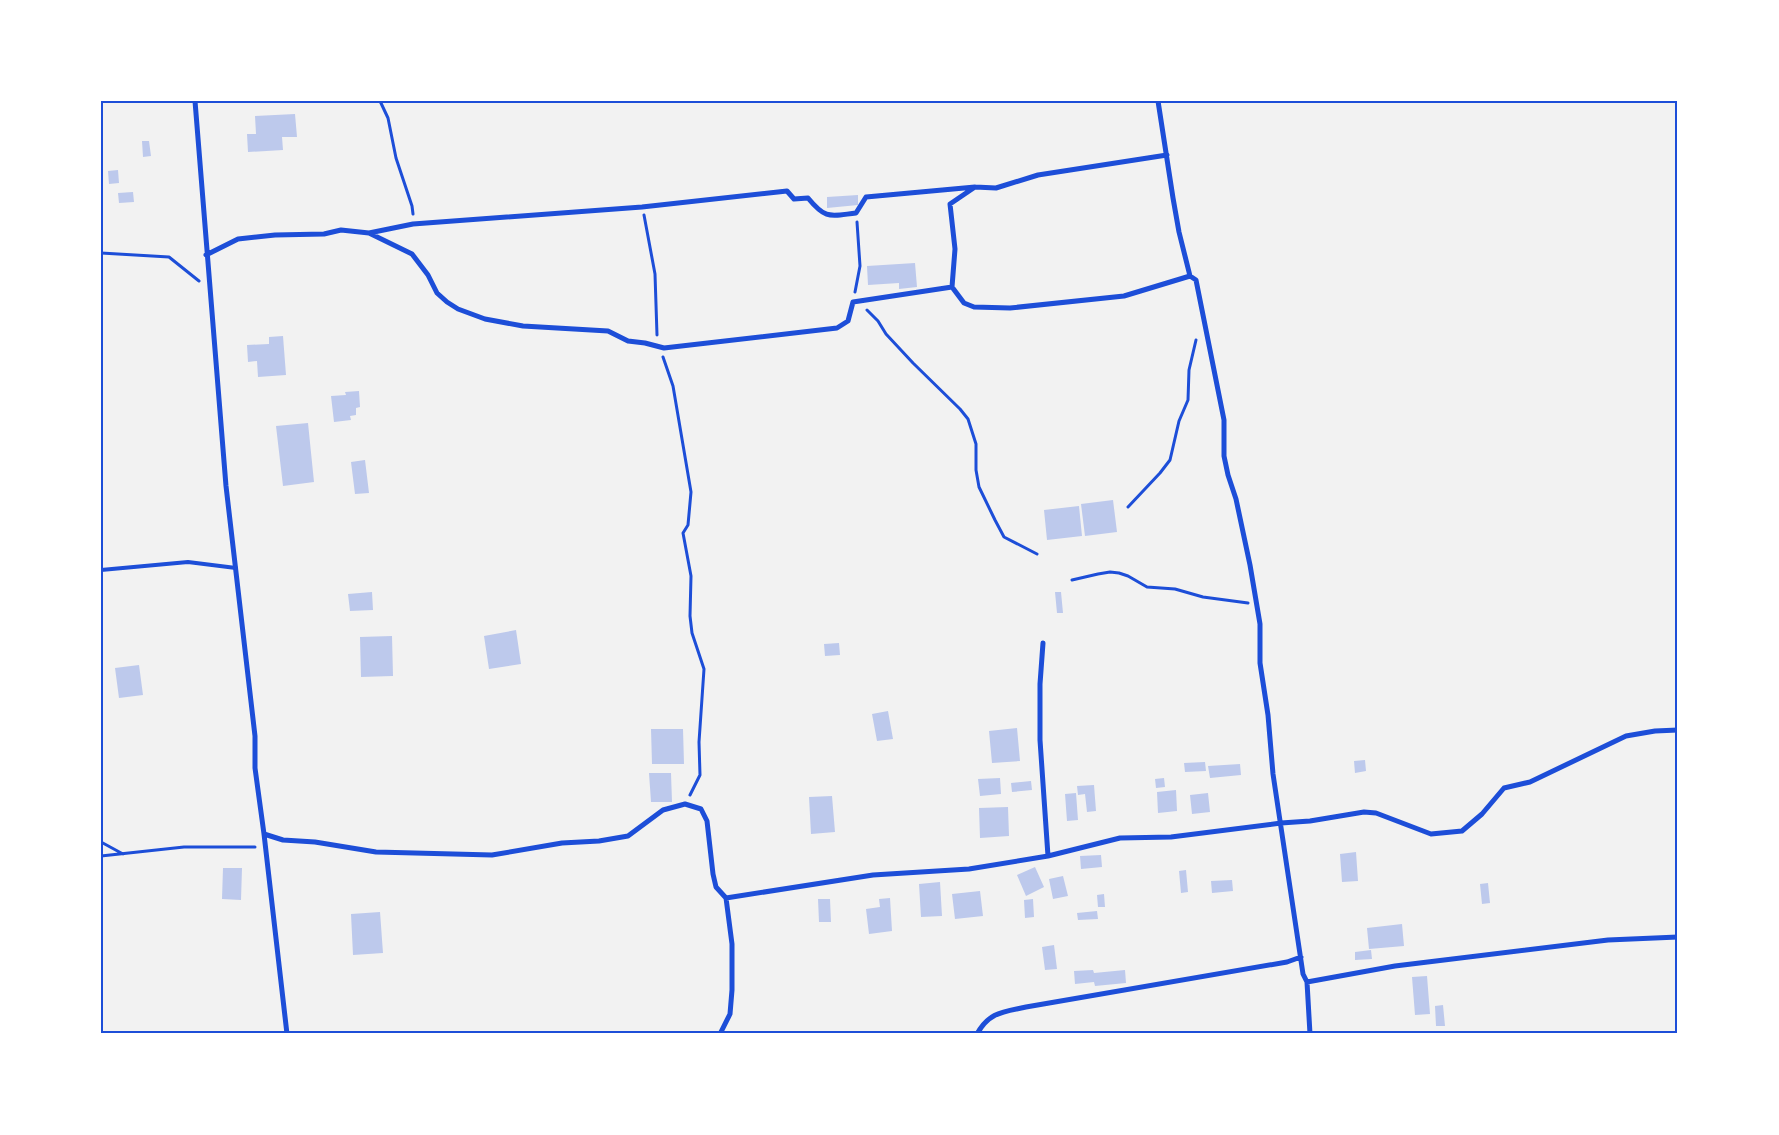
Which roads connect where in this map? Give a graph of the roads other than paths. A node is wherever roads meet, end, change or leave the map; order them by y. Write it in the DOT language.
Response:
graph roads {
  1 [pos="194,101"];
  2 [pos="1158,101"];
  3 [pos="1166,155"];
  4 [pos="976,187"];
  5 [pos="369,233"];
  6 [pos="206,255"];
  7 [pos="1190,276"];
  8 [pos="952,287"];
  9 [pos="236,568"];
  10 [pos="101,570"];
  11 [pos="1043,643"];
  12 [pos="1678,730"];
  13 [pos="1280,823"];
  14 [pos="264,834"];
  15 [pos="1048,856"];
  16 [pos="726,898"];
  17 [pos="1678,937"];
  18 [pos="1301,957"];
  19 [pos="1307,982"];
  20 [pos="287,1034"];
  21 [pos="720,1034"];
  22 [pos="977,1034"];
  23 [pos="1310,1034"];
  1 -- 6 [label="street"];
  2 -- 3 [label="street"];
  3 -- 4 [label="street"];
  3 -- 7 [label="street"];
  4 -- 5 [label="street"];
  4 -- 8 [label="street"];
  5 -- 6 [label="street"];
  5 -- 8 [label="street"];
  6 -- 9 [label="street"];
  7 -- 8 [label="street"];
  7 -- 13 [label="street"];
  9 -- 10 [label="lane"];
  9 -- 14 [label="street"];
  11 -- 15 [label="street"];
  12 -- 13 [label="street"];
  13 -- 15 [label="street"];
  13 -- 18 [label="street"];
  14 -- 16 [label="street"];
  14 -- 20 [label="street"];
  15 -- 16 [label="street"];
  16 -- 21 [label="street"];
  17 -- 19 [label="street"];
  18 -- 19 [label="street"];
  18 -- 22 [label="street"];
  19 -- 23 [label="street"];
}
